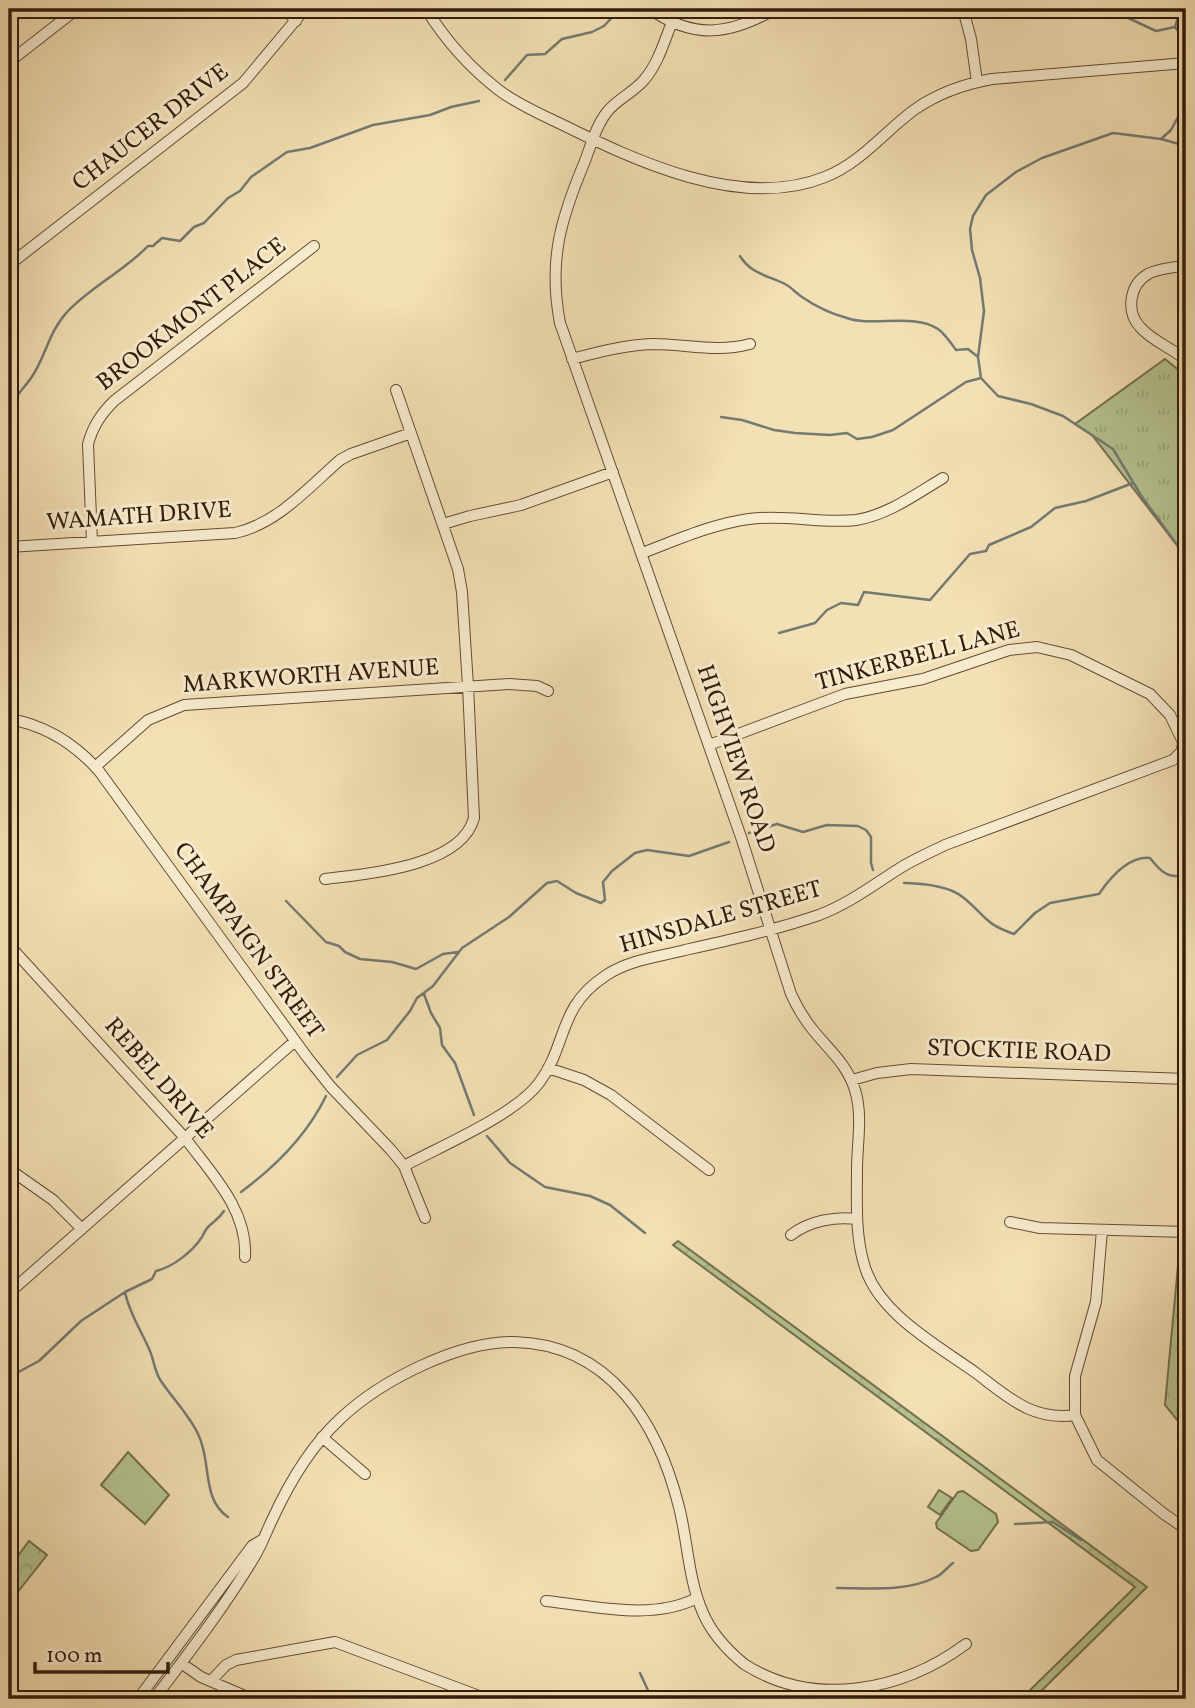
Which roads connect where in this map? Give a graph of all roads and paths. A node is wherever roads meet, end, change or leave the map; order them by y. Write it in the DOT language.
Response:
graph roads {
  1 [pos="77,9"];
  2 [pos="285,9"];
  3 [pos="305,9"];
  4 [pos="426,9"];
  5 [pos="650,9"];
  6 [pos="775,9"];
  7 [pos="962,9"];
  8 [pos="296,20"];
  9 [pos="672,22"];
  10 [pos="9,62"];
  11 [pos="1186,63"];
  12 [pos="977,82"];
  13 [pos="593,140"];
  14 [pos="314,246"];
  15 [pos="9,265"];
  16 [pos="1186,265"];
  17 [pos="750,344"];
  18 [pos="572,359"];
  19 [pos="1186,360"];
  20 [pos="396,390"];
  21 [pos="411,433"];
  22 [pos="613,472"];
  23 [pos="943,478"];
  24 [pos="443,524"];
  25 [pos="92,542"];
  26 [pos="9,547"];
  27 [pos="642,552"];
  28 [pos="468,686"];
  29 [pos="548,691"];
  30 [pos="9,719"];
  31 [pos="709,745"];
  32 [pos="1184,752"];
  33 [pos="95,767"];
  34 [pos="325,879"];
  35 [pos="771,930"];
  36 [pos="9,945"];
  37 [pos="295,1041"];
  38 [pos="548,1068"];
  39 [pos="1186,1079"];
  40 [pos="852,1080"];
  41 [pos="185,1138"];
  42 [pos="404,1166"];
  43 [pos="9,1169"];
  44 [pos="709,1170"];
  45 [pos="425,1218"];
  46 [pos="857,1219"];
  47 [pos="1010,1222"];
  48 [pos="82,1229"];
  49 [pos="1102,1230"];
  50 [pos="1186,1232"];
  51 [pos="792,1235"];
  52 [pos="245,1257"];
  53 [pos="9,1293"];
  54 [pos="1075,1415"];
  55 [pos="322,1437"];
  56 [pos="365,1474"];
  57 [pos="1186,1529"];
  58 [pos="263,1539"];
  59 [pos="697,1598"];
  60 [pos="546,1601"];
  61 [pos="966,1644"];
  62 [pos="181,1663"];
  63 [pos="211,1681"];
  64 [pos="138,1699"];
  65 [pos="154,1699"];
  66 [pos="252,1699"];
  67 [pos="487,1699"];
  1 -- 10 [label="street"];
  2 -- 8 [label="street"];
  3 -- 8 [label="street, CHAUCER DRIVE"];
  4 -- 13 [label="street"];
  5 -- 9 [label="street"];
  6 -- 9 [label="street"];
  7 -- 12 [label="street"];
  8 -- 15 [label="street, CHAUCER DRIVE"];
  9 -- 13 [label="street, HIGHVIEW ROAD"];
  11 -- 12 [label="street"];
  12 -- 13 [label="street"];
  13 -- 18 [label="street, HIGHVIEW ROAD"];
  14 -- 25 [label="street, BROOKMONT PLACE"];
  16 -- 19 [label="street"];
  17 -- 18 [label="street"];
  18 -- 22 [label="street, HIGHVIEW ROAD"];
  20 -- 21 [label="street"];
  21 -- 24 [label="street"];
  21 -- 25 [label="street, WAMATH DRIVE"];
  22 -- 24 [label="street"];
  22 -- 27 [label="street, HIGHVIEW ROAD"];
  23 -- 27 [label="street"];
  24 -- 28 [label="street"];
  25 -- 26 [label="street, WAMATH DRIVE"];
  27 -- 31 [label="street, HIGHVIEW ROAD"];
  28 -- 29 [label="street, MARKWORTH AVENUE"];
  28 -- 33 [label="street, MARKWORTH AVENUE"];
  28 -- 34 [label="street"];
  30 -- 33 [label="street, CHAMPAIGN STREET"];
  31 -- 32 [label="street, TINKERBELL LANE"];
  31 -- 35 [label="street, HIGHVIEW ROAD"];
  32 -- 35 [label="street, HINSDALE STREET"];
  33 -- 37 [label="street, CHAMPAIGN STREET"];
  35 -- 38 [label="street, HINSDALE STREET"];
  35 -- 40 [label="street, HIGHVIEW ROAD"];
  36 -- 41 [label="street, REBEL DRIVE"];
  37 -- 41 [label="street"];
  37 -- 42 [label="street, CHAMPAIGN STREET"];
  38 -- 42 [label="street, HINSDALE STREET"];
  38 -- 44 [label="street"];
  39 -- 40 [label="street, STOCKTIE ROAD"];
  40 -- 46 [label="street, HIGHVIEW ROAD"];
  41 -- 48 [label="street"];
  41 -- 52 [label="street, REBEL DRIVE"];
  42 -- 45 [label="street, CHAMPAIGN STREET"];
  43 -- 48 [label="street"];
  46 -- 51 [label="street"];
  46 -- 54 [label="street, HIGHVIEW ROAD"];
  47 -- 49 [label="street"];
  48 -- 53 [label="street"];
  49 -- 50 [label="street"];
  49 -- 54 [label="street"];
  54 -- 57 [label="street"];
  55 -- 56 [label="street"];
  55 -- 58 [label="street"];
  55 -- 59 [label="street"];
  58 -- 62 [label="street"];
  58 -- 64 [label="street"];
  59 -- 60 [label="street"];
  59 -- 61 [label="street"];
  62 -- 63 [label="street"];
  62 -- 65 [label="street"];
  63 -- 66 [label="street"];
  63 -- 67 [label="street"];
}
